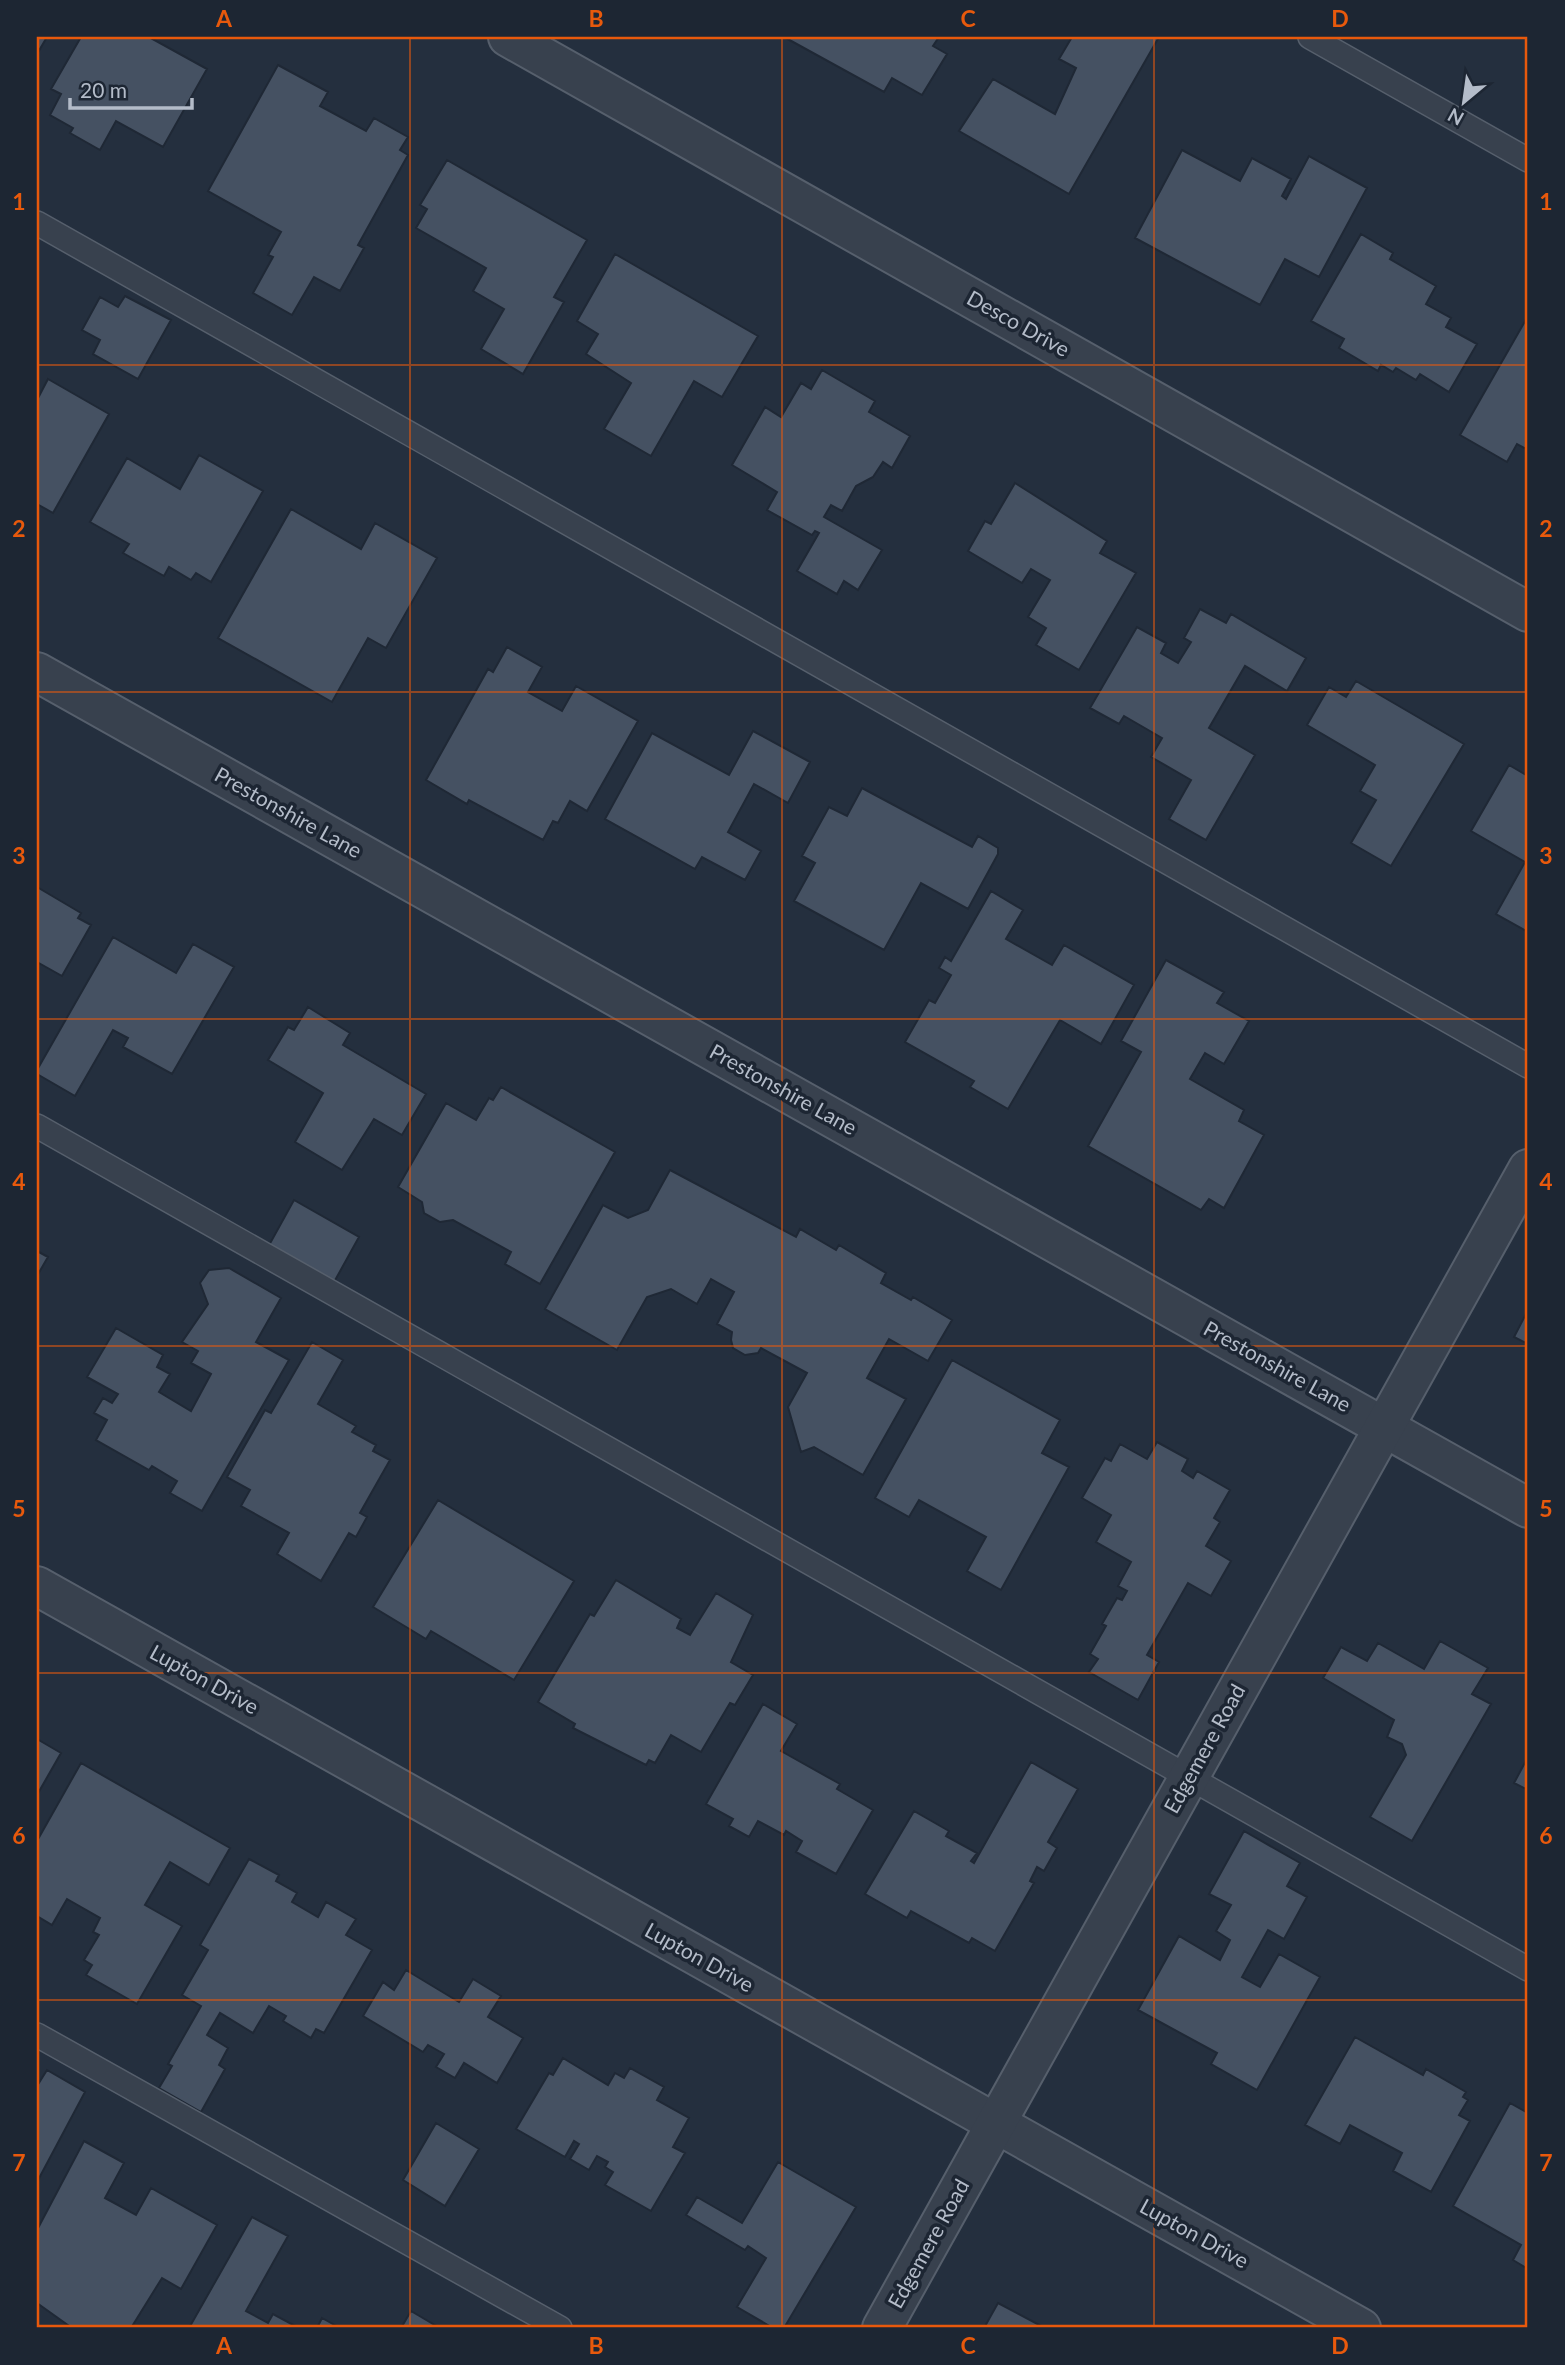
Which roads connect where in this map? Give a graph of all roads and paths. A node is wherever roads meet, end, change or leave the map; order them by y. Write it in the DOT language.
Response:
graph roads {
  1 [pos="508,37"];
  2 [pos="1310,37"];
  3 [pos="1528,160"];
  4 [pos="37,223"];
  5 [pos="1528,612"];
  6 [pos="37,673"];
  7 [pos="1528,1066"];
  8 [pos="37,1126"];
  9 [pos="1528,1169"];
  10 [pos="1384,1427"];
  11 [pos="1528,1508"];
  12 [pos="37,1586"];
  13 [pos="1189,1779"];
  14 [pos="1528,1969"];
  15 [pos="37,2035"];
  16 [pos="996,2124"];
  17 [pos="560,2328"];
  18 [pos="883,2328"];
  19 [pos="1361,2328"];
  1 -- 5 [label="street, Desco Drive"];
  2 -- 3 [label="lane"];
  4 -- 7 [label="lane"];
  6 -- 10 [label="street, Prestonshire Lane"];
  8 -- 13 [label="lane"];
  9 -- 10 [label="street, Edgemere Road"];
  10 -- 11 [label="street, Prestonshire Lane"];
  10 -- 13 [label="street, Edgemere Road"];
  12 -- 16 [label="street, Lupton Drive"];
  13 -- 14 [label="lane"];
  13 -- 16 [label="street, Edgemere Road"];
  15 -- 17 [label="lane"];
  16 -- 18 [label="street, Edgemere Road"];
  16 -- 19 [label="street, Lupton Drive"];
}
